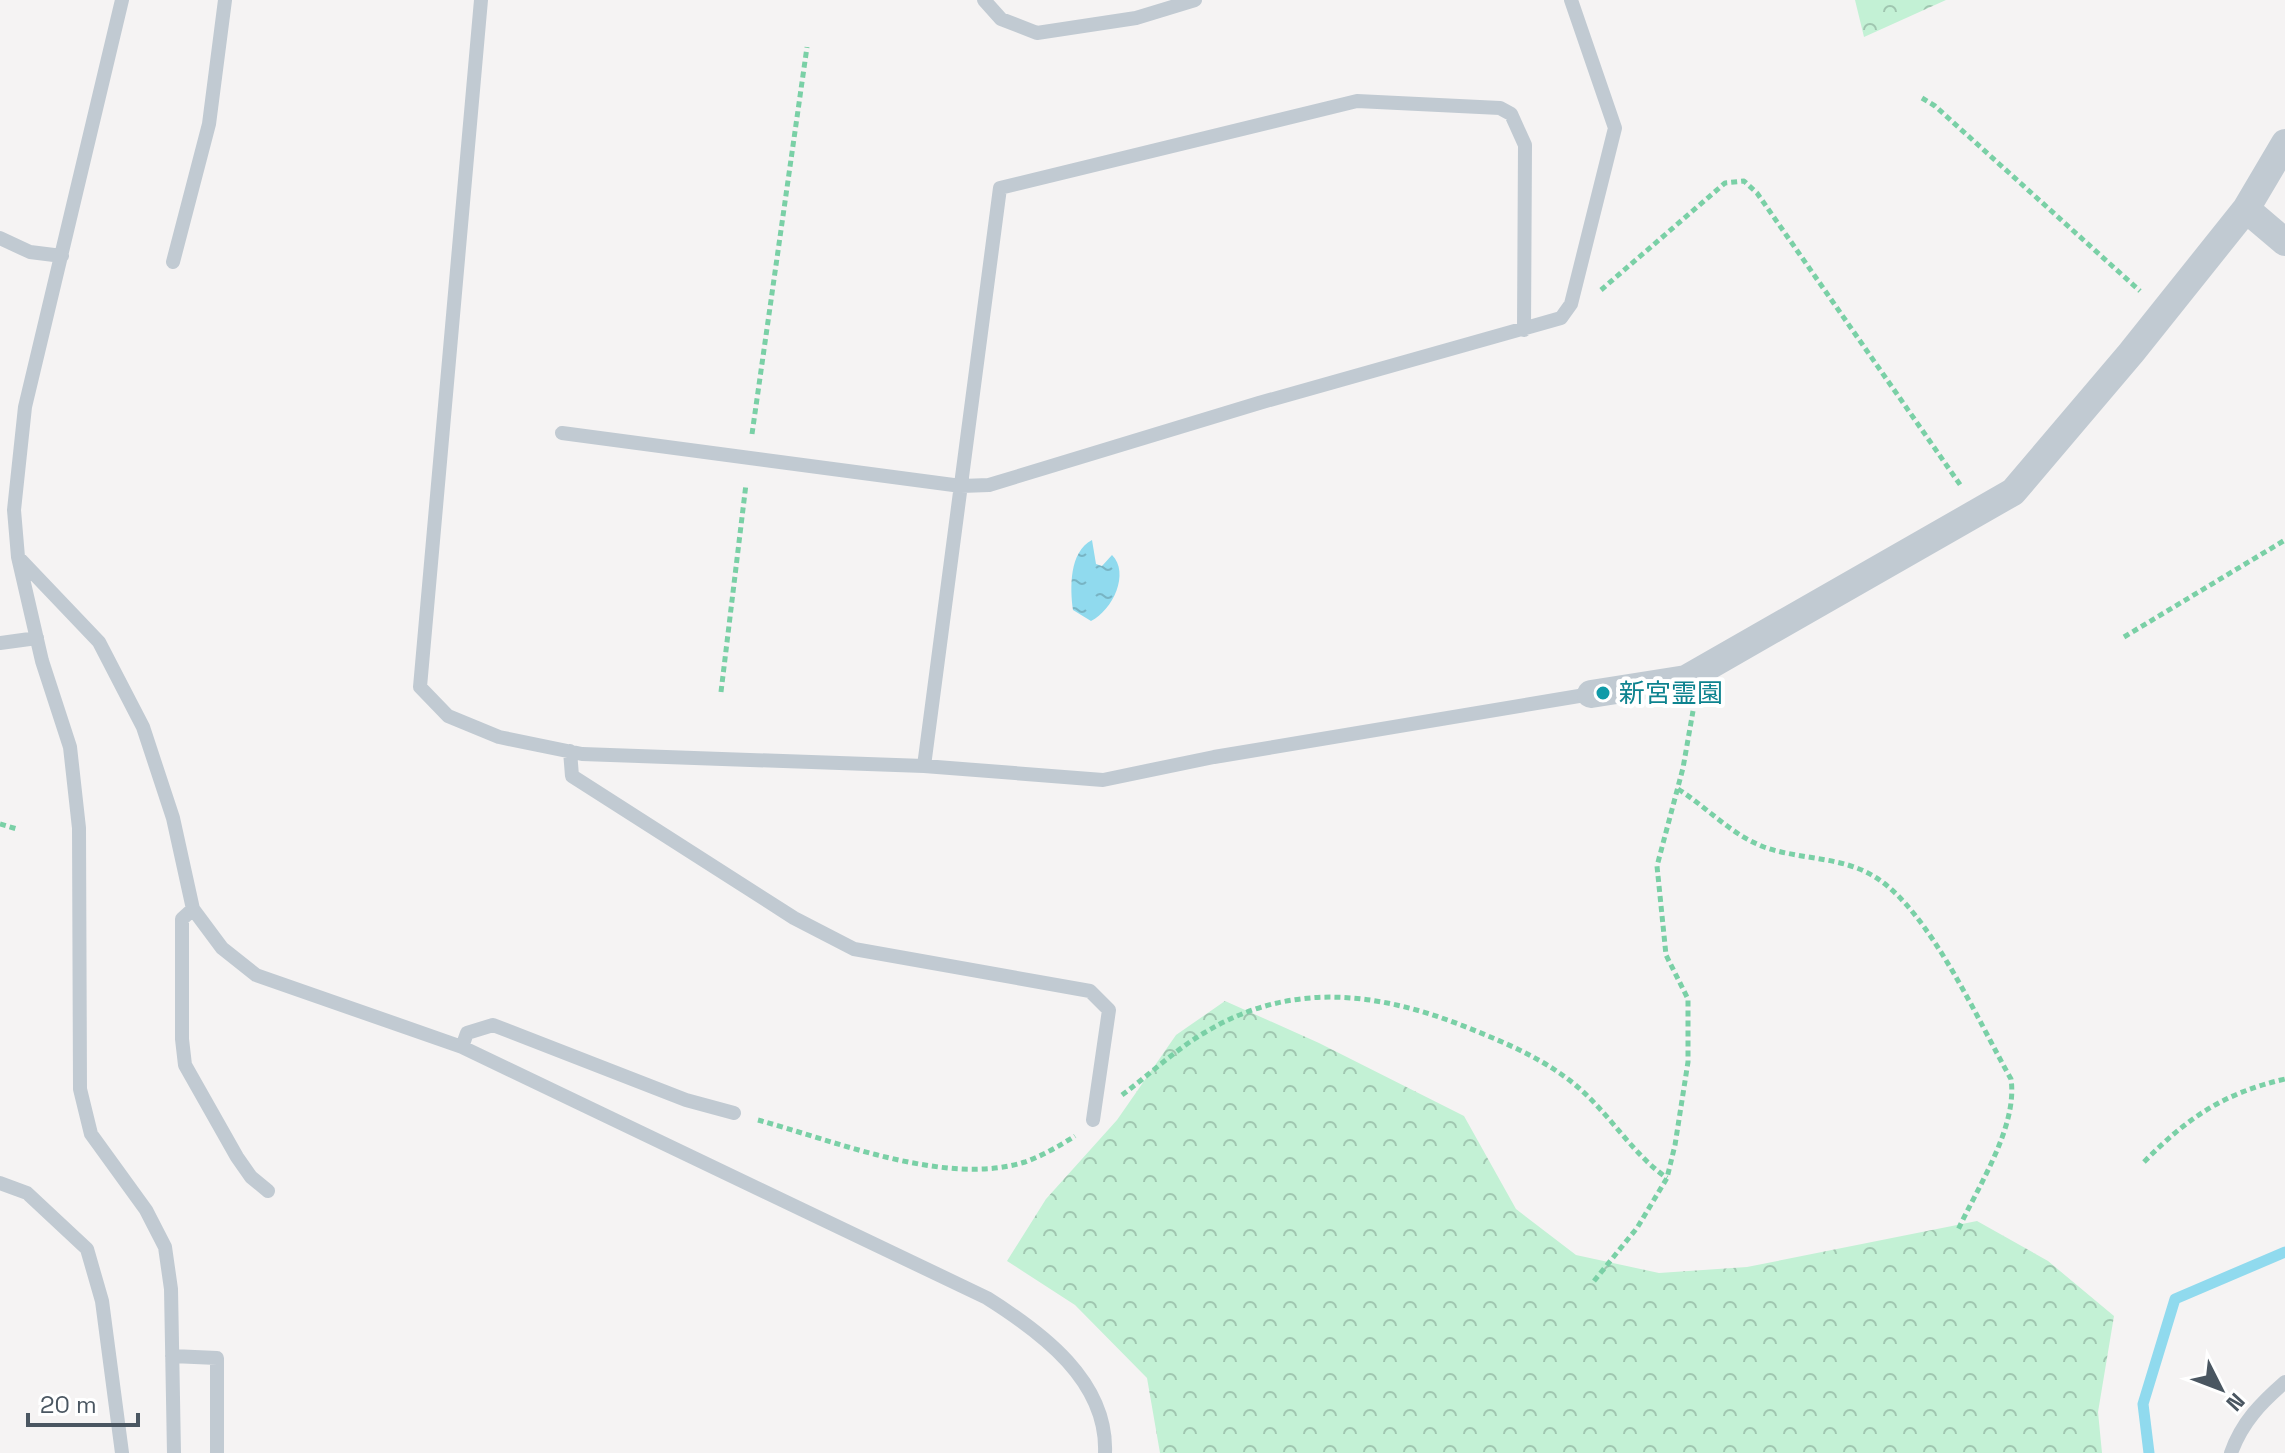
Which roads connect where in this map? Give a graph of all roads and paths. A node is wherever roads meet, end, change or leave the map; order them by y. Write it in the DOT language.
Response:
graph roads {
  1 [pos="122,0"];
  2 [pos="225,0"];
  3 [pos="481,0"];
  4 [pos="984,0"];
  5 [pos="1195,0"];
  6 [pos="1571,0"];
  7 [pos="807,47"];
  8 [pos="1922,98"];
  9 [pos="2285,143"];
  10 [pos="2246,209"];
  11 [pos="0,238"];
  12 [pos="2285,242"];
  13 [pos="62,256"];
  14 [pos="173,262"];
  15 [pos="2163,312"];
  16 [pos="1561,318"];
  17 [pos="1524,330"];
  18 [pos="562,433"];
  19 [pos="749,458"];
  20 [pos="961,486"];
  21 [pos="1980,513"];
  22 [pos="2285,540"];
  23 [pos="18,557"];
  24 [pos="2124,637"];
  25 [pos="37,638"];
  26 [pos="0,643"];
  27 [pos="1686,679"];
  28 [pos="721,692"];
  29 [pos="1591,694"];
  30 [pos="570,751"];
  31 [pos="924,766"];
  32 [pos="1678,789"];
  33 [pos="0,824"];
  34 [pos="17,829"];
  35 [pos="193,909"];
  36 [pos="462,1047"];
  37 [pos="2285,1079"];
  38 [pos="734,1113"];
  39 [pos="1093,1120"];
  40 [pos="2144,1162"];
  41 [pos="1667,1178"];
  42 [pos="0,1183"];
  43 [pos="268,1191"];
  44 [pos="1957,1232"];
  45 [pos="1594,1281"];
  46 [pos="172,1356"];
  47 [pos="2285,1382"];
  48 [pos="122,1453"];
  49 [pos="174,1453"];
  50 [pos="217,1453"];
  51 [pos="1105,1453"];
  52 [pos="2231,1453"];
  1 -- 13 [label="lane"];
  2 -- 14 [label="lane"];
  3 -- 30 [label="lane"];
  4 -- 5 [label="lane"];
  6 -- 16 [label="lane"];
  7 -- 19 [label="path"];
  8 -- 15 [label="path"];
  9 -- 10 [label="street"];
  10 -- 12 [label="street"];
  10 -- 15 [label="street"];
  11 -- 13 [label="lane"];
  13 -- 23 [label="lane"];
  15 -- 21 [label="street"];
  16 -- 17 [label="lane"];
  16 -- 21 [label="path"];
  17 -- 20 [label="lane"];
  17 -- 20 [label="lane"];
  18 -- 19 [label="lane"];
  19 -- 20 [label="lane"];
  19 -- 28 [label="path"];
  20 -- 31 [label="lane"];
  21 -- 27 [label="street"];
  22 -- 24 [label="path"];
  23 -- 25 [label="lane"];
  23 -- 35 [label="lane"];
  25 -- 26 [label="lane"];
  25 -- 46 [label="lane"];
  27 -- 29 [label="street"];
  27 -- 32 [label="path"];
  29 -- 31 [label="lane"];
  30 -- 31 [label="lane"];
  30 -- 39 [label="lane"];
  32 -- 41 [label="path"];
  32 -- 44 [label="path"];
  33 -- 34 [label="path"];
  35 -- 36 [label="lane"];
  35 -- 43 [label="lane"];
  36 -- 38 [label="lane"];
  36 -- 51 [label="lane"];
  37 -- 40 [label="path"];
  38 -- 39 [label="path"];
  39 -- 41 [label="path"];
  41 -- 45 [label="path"];
  42 -- 48 [label="lane"];
  46 -- 49 [label="lane"];
  46 -- 50 [label="lane"];
  47 -- 52 [label="lane"];
}
